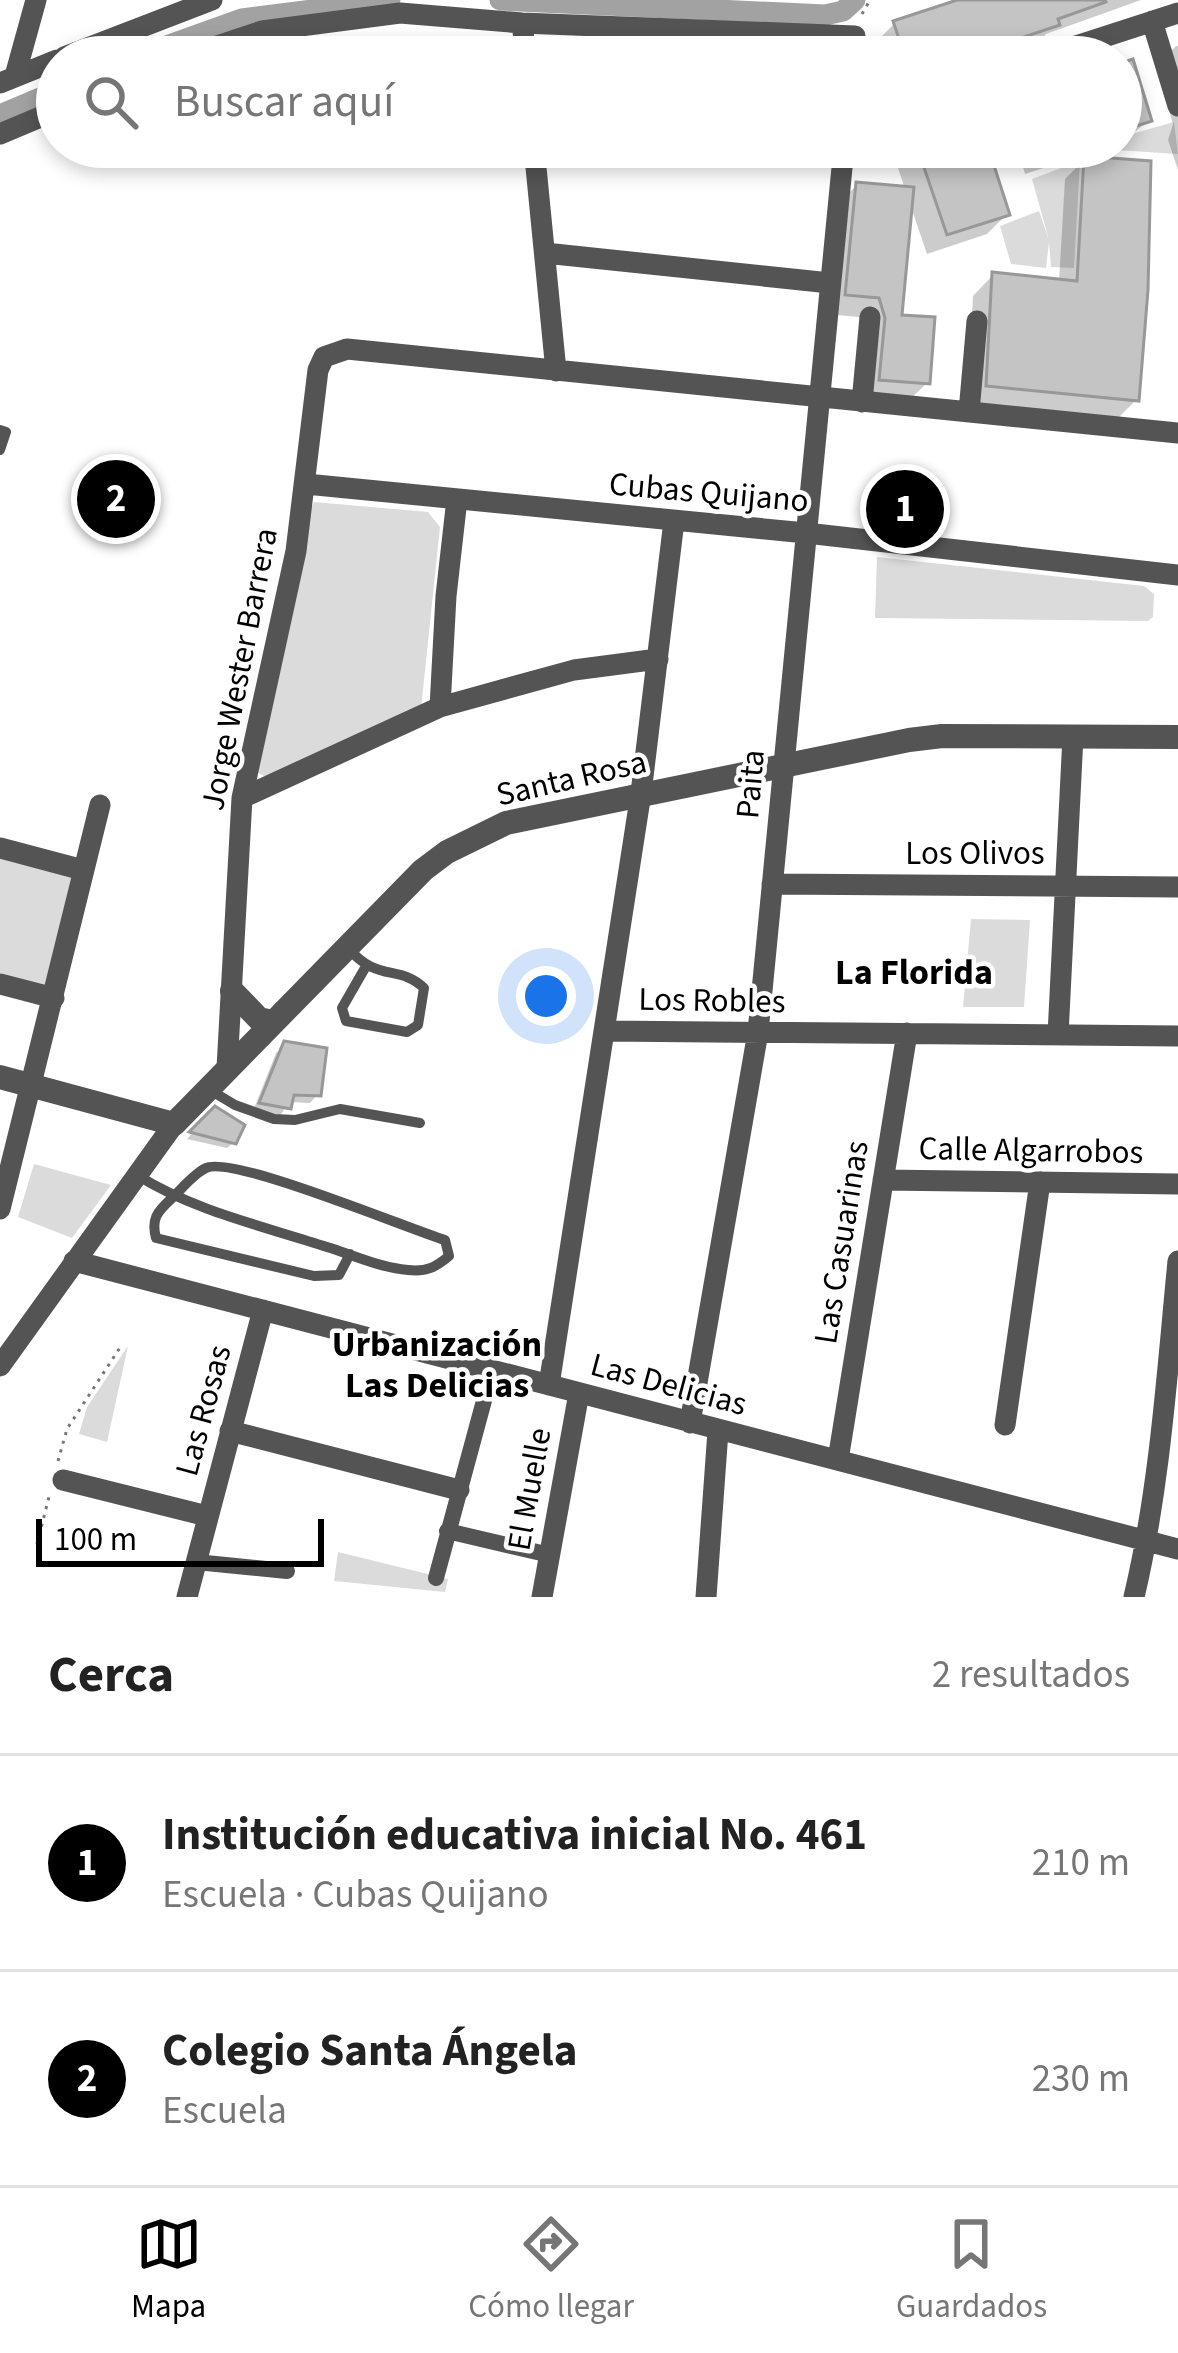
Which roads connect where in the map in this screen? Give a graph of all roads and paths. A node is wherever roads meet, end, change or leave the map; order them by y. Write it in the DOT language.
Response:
graph roads {
  1 [pos="36,0"];
  2 [pos="208,0"];
  3 [pos="1178,13"];
  4 [pos="1152,21"];
  5 [pos="522,22"];
  6 [pos="116,36"];
  7 [pos="247,36"];
  8 [pos="524,36"];
  9 [pos="708,36"];
  10 [pos="1106,36"];
  11 [pos="36,68"];
  12 [pos="8,79"];
  13 [pos="1178,106"];
  14 [pos="36,119"];
  15 [pos="0,134"];
  16 [pos="537,168"];
  17 [pos="842,168"];
  18 [pos="545,254"];
  19 [pos="830,283"];
  20 [pos="870,316"];
  21 [pos="977,321"];
  22 [pos="556,371"];
  23 [pos="819,398"];
  24 [pos="862,402"];
  25 [pos="969,412"];
  26 [pos="0,430"];
  27 [pos="1178,433"];
  28 [pos="0,450"];
  29 [pos="306,484"];
  30 [pos="457,499"];
  31 [pos="674,520"];
  32 [pos="806,533"];
  33 [pos="1178,575"];
  34 [pos="658,659"];
  35 [pos="440,706"];
  36 [pos="1073,736"];
  37 [pos="1178,737"];
  38 [pos="784,766"];
  39 [pos="641,793"];
  40 [pos="242,798"];
  41 [pos="100,806"];
  42 [pos="0,848"];
  43 [pos="83,870"];
  44 [pos="772,884"];
  45 [pos="1065,886"];
  46 [pos="1178,887"];
  47 [pos="346,946"];
  48 [pos="365,968"];
  49 [pos="0,984"];
  50 [pos="232,991"];
  51 [pos="54,998"];
  52 [pos="272,1022"];
  53 [pos="606,1031"];
  54 [pos="758,1032"];
  55 [pos="907,1034"];
  56 [pos="1058,1035"];
  57 [pos="1178,1036"];
  58 [pos="227,1069"];
  59 [pos="0,1077"];
  60 [pos="33,1086"];
  61 [pos="208,1089"];
  62 [pos="420,1123"];
  63 [pos="174,1124"];
  64 [pos="137,1175"];
  65 [pos="883,1180"];
  66 [pos="1040,1182"];
  67 [pos="1178,1184"];
  68 [pos="172,1198"];
  69 [pos="0,1209"];
  70 [pos="350,1254"];
  71 [pos="74,1261"];
  72 [pos="1178,1261"];
  73 [pos="263,1310"];
  74 [pos="121,1346"];
  75 [pos="0,1366"];
  76 [pos="492,1371"];
  77 [pos="549,1385"];
  78 [pos="579,1393"];
  79 [pos="689,1423"];
  80 [pos="1005,1425"];
  81 [pos="230,1431"];
  82 [pos="718,1431"];
  83 [pos="838,1460"];
  84 [pos="58,1474"];
  85 [pos="459,1490"];
  86 [pos="206,1516"];
  87 [pos="447,1531"];
  88 [pos="37,1544"];
  89 [pos="1147,1544"];
  90 [pos="1178,1549"];
  91 [pos="550,1555"];
  92 [pos="196,1562"];
  93 [pos="287,1570"];
  94 [pos="436,1578"];
  95 [pos="187,1597"];
  96 [pos="542,1597"];
  97 [pos="706,1597"];
  98 [pos="1134,1597"];
  1 -- 12 [label="street"];
  2 -- 6 [label="street"];
  3 -- 4 [label="street"];
  4 -- 10 [label="street"];
  4 -- 13 [label="street"];
  5 -- 7 [label="street"];
  5 -- 8 [label="street"];
  5 -- 9 [label="street"];
  11 -- 12 [label="street"];
  14 -- 15 [label="street"];
  16 -- 18 [label="street"];
  17 -- 19 [label="street, Paita"];
  18 -- 19 [label="street"];
  18 -- 22 [label="street"];
  19 -- 23 [label="street, Paita"];
  20 -- 24 [label="street"];
  21 -- 25 [label="street"];
  22 -- 23 [label="street"];
  22 -- 29 [label="street, Jorge Wester Barrera"];
  23 -- 24 [label="street"];
  23 -- 32 [label="street, Paita"];
  24 -- 25 [label="street"];
  25 -- 27 [label="street"];
  26 -- 28 [label="lane"];
  29 -- 30 [label="street, Cubas Quijano"];
  29 -- 40 [label="street, Jorge Wester Barrera"];
  30 -- 31 [label="street, Cubas Quijano"];
  30 -- 35 [label="street"];
  31 -- 32 [label="street, Cubas Quijano"];
  31 -- 34 [label="street"];
  32 -- 33 [label="street, Cubas Quijano"];
  32 -- 38 [label="street, Paita"];
  34 -- 35 [label="street"];
  34 -- 39 [label="street"];
  35 -- 40 [label="street"];
  36 -- 37 [label="street, Santa Rosa"];
  36 -- 38 [label="street, Santa Rosa"];
  36 -- 45 [label="street"];
  38 -- 39 [label="street, Santa Rosa"];
  38 -- 44 [label="street, Paita"];
  39 -- 47 [label="street, Santa Rosa"];
  39 -- 53 [label="street"];
  40 -- 50 [label="street, Jorge Wester Barrera"];
  41 -- 43 [label="street"];
  42 -- 43 [label="street"];
  43 -- 51 [label="street"];
  44 -- 45 [label="street, Los Olivos"];
  44 -- 54 [label="street, Paita"];
  45 -- 46 [label="street, Los Olivos"];
  45 -- 56 [label="street"];
  47 -- 48 [label="lane"];
  47 -- 52 [label="street, Santa Rosa"];
  48 -- 48 [label="lane"];
  49 -- 51 [label="street"];
  50 -- 52 [label="street"];
  50 -- 58 [label="street, Jorge Wester Barrera"];
  51 -- 60 [label="street"];
  52 -- 58 [label="street, Santa Rosa"];
  53 -- 54 [label="street, Los Robles"];
  53 -- 77 [label="street"];
  54 -- 55 [label="street, Los Robles"];
  54 -- 79 [label="street, Paita"];
  55 -- 56 [label="street, Los Robles"];
  55 -- 65 [label="street, Las Casuarinas"];
  56 -- 57 [label="street, Los Robles"];
  58 -- 61 [label="street, Santa Rosa"];
  59 -- 60 [label="street"];
  60 -- 63 [label="street"];
  60 -- 69 [label="street"];
  61 -- 62 [label="lane"];
  61 -- 63 [label="street, Santa Rosa"];
  63 -- 64 [label="street, Santa Rosa"];
  64 -- 68 [label="lane"];
  64 -- 71 [label="street, Santa Rosa"];
  65 -- 66 [label="street, Calle Algarrobos"];
  65 -- 83 [label="street, Las Casuarinas"];
  66 -- 67 [label="street, Calle Algarrobos"];
  66 -- 80 [label="street"];
  68 -- 70 [label="lane"];
  68 -- 70 [label="lane"];
  68 -- 70 [label="lane"];
  71 -- 73 [label="street, Las Delicias"];
  71 -- 75 [label="street, Santa Rosa"];
  72 -- 89 [label="street"];
  73 -- 76 [label="street, Las Delicias"];
  73 -- 81 [label="street, Las Rosas"];
  74 -- 84 [label="path"];
  76 -- 77 [label="street, Las Delicias"];
  76 -- 85 [label="street"];
  77 -- 78 [label="street, Las Delicias"];
  78 -- 79 [label="street, Las Delicias"];
  78 -- 91 [label="street, El Muelle"];
  79 -- 82 [label="street, Las Delicias"];
  81 -- 85 [label="street"];
  81 -- 86 [label="street, Las Rosas"];
  82 -- 83 [label="street, Las Delicias"];
  82 -- 97 [label="street"];
  83 -- 89 [label="street, Las Delicias"];
  84 -- 86 [label="street"];
  84 -- 88 [label="path"];
  85 -- 87 [label="street"];
  86 -- 92 [label="street, Las Rosas"];
  87 -- 91 [label="street"];
  87 -- 94 [label="street"];
  89 -- 90 [label="street, Las Delicias"];
  89 -- 98 [label="street"];
  91 -- 96 [label="street, El Muelle"];
  92 -- 93 [label="street"];
  92 -- 95 [label="street, Las Rosas"];
}
